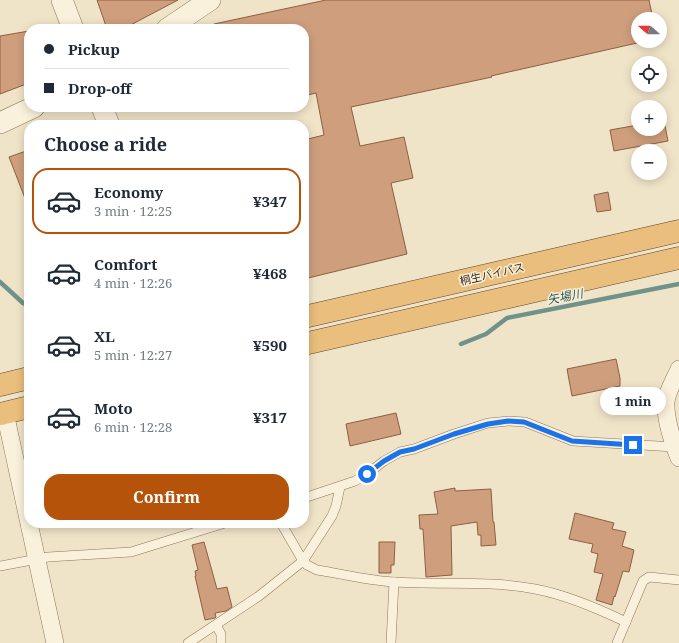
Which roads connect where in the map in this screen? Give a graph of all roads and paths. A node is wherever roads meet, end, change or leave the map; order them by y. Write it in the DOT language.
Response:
graph roads {
  1 [pos="62,0"];
  2 [pos="210,0"];
  3 [pos="71,24"];
  4 [pos="174,24"];
  5 [pos="24,112"];
  6 [pos="0,123"];
  7 [pos="679,231"];
  8 [pos="679,258"];
  9 [pos="309,316"];
  10 [pos="309,343"];
  11 [pos="679,369"];
  12 [pos="24,379"];
  13 [pos="0,385"];
  14 [pos="24,408"];
  15 [pos="2,413"];
  16 [pos="677,452"];
  17 [pos="340,487"];
  18 [pos="309,496"];
  19 [pos="24,505"];
  20 [pos="30,528"];
  21 [pos="209,528"];
  22 [pos="284,528"];
  23 [pos="37,559"];
  24 [pos="303,560"];
  25 [pos="0,566"];
  26 [pos="679,580"];
  27 [pos="394,582"];
  28 [pos="626,622"];
  29 [pos="216,624"];
  30 [pos="55,643"];
  31 [pos="188,643"];
  32 [pos="221,643"];
  33 [pos="391,643"];
  34 [pos="617,643"];
  1 -- 3 [label="street"];
  2 -- 4 [label="street"];
  5 -- 6 [label="street"];
  7 -- 9 [label="highway, 桐生バイパス"];
  8 -- 10 [label="highway"];
  11 -- 16 [label="street"];
  12 -- 13 [label="highway"];
  14 -- 15 [label="highway"];
  15 -- 19 [label="street"];
  16 -- 17 [label="lane"];
  17 -- 18 [label="lane"];
  17 -- 24 [label="lane"];
  20 -- 23 [label="street"];
  21 -- 23 [label="lane"];
  22 -- 24 [label="lane"];
  23 -- 25 [label="lane"];
  23 -- 30 [label="street"];
  24 -- 27 [label="lane"];
  24 -- 29 [label="lane"];
  26 -- 28 [label="lane"];
  27 -- 28 [label="lane"];
  27 -- 33 [label="lane"];
  28 -- 34 [label="lane"];
  29 -- 31 [label="lane"];
  29 -- 32 [label="lane"];
}
